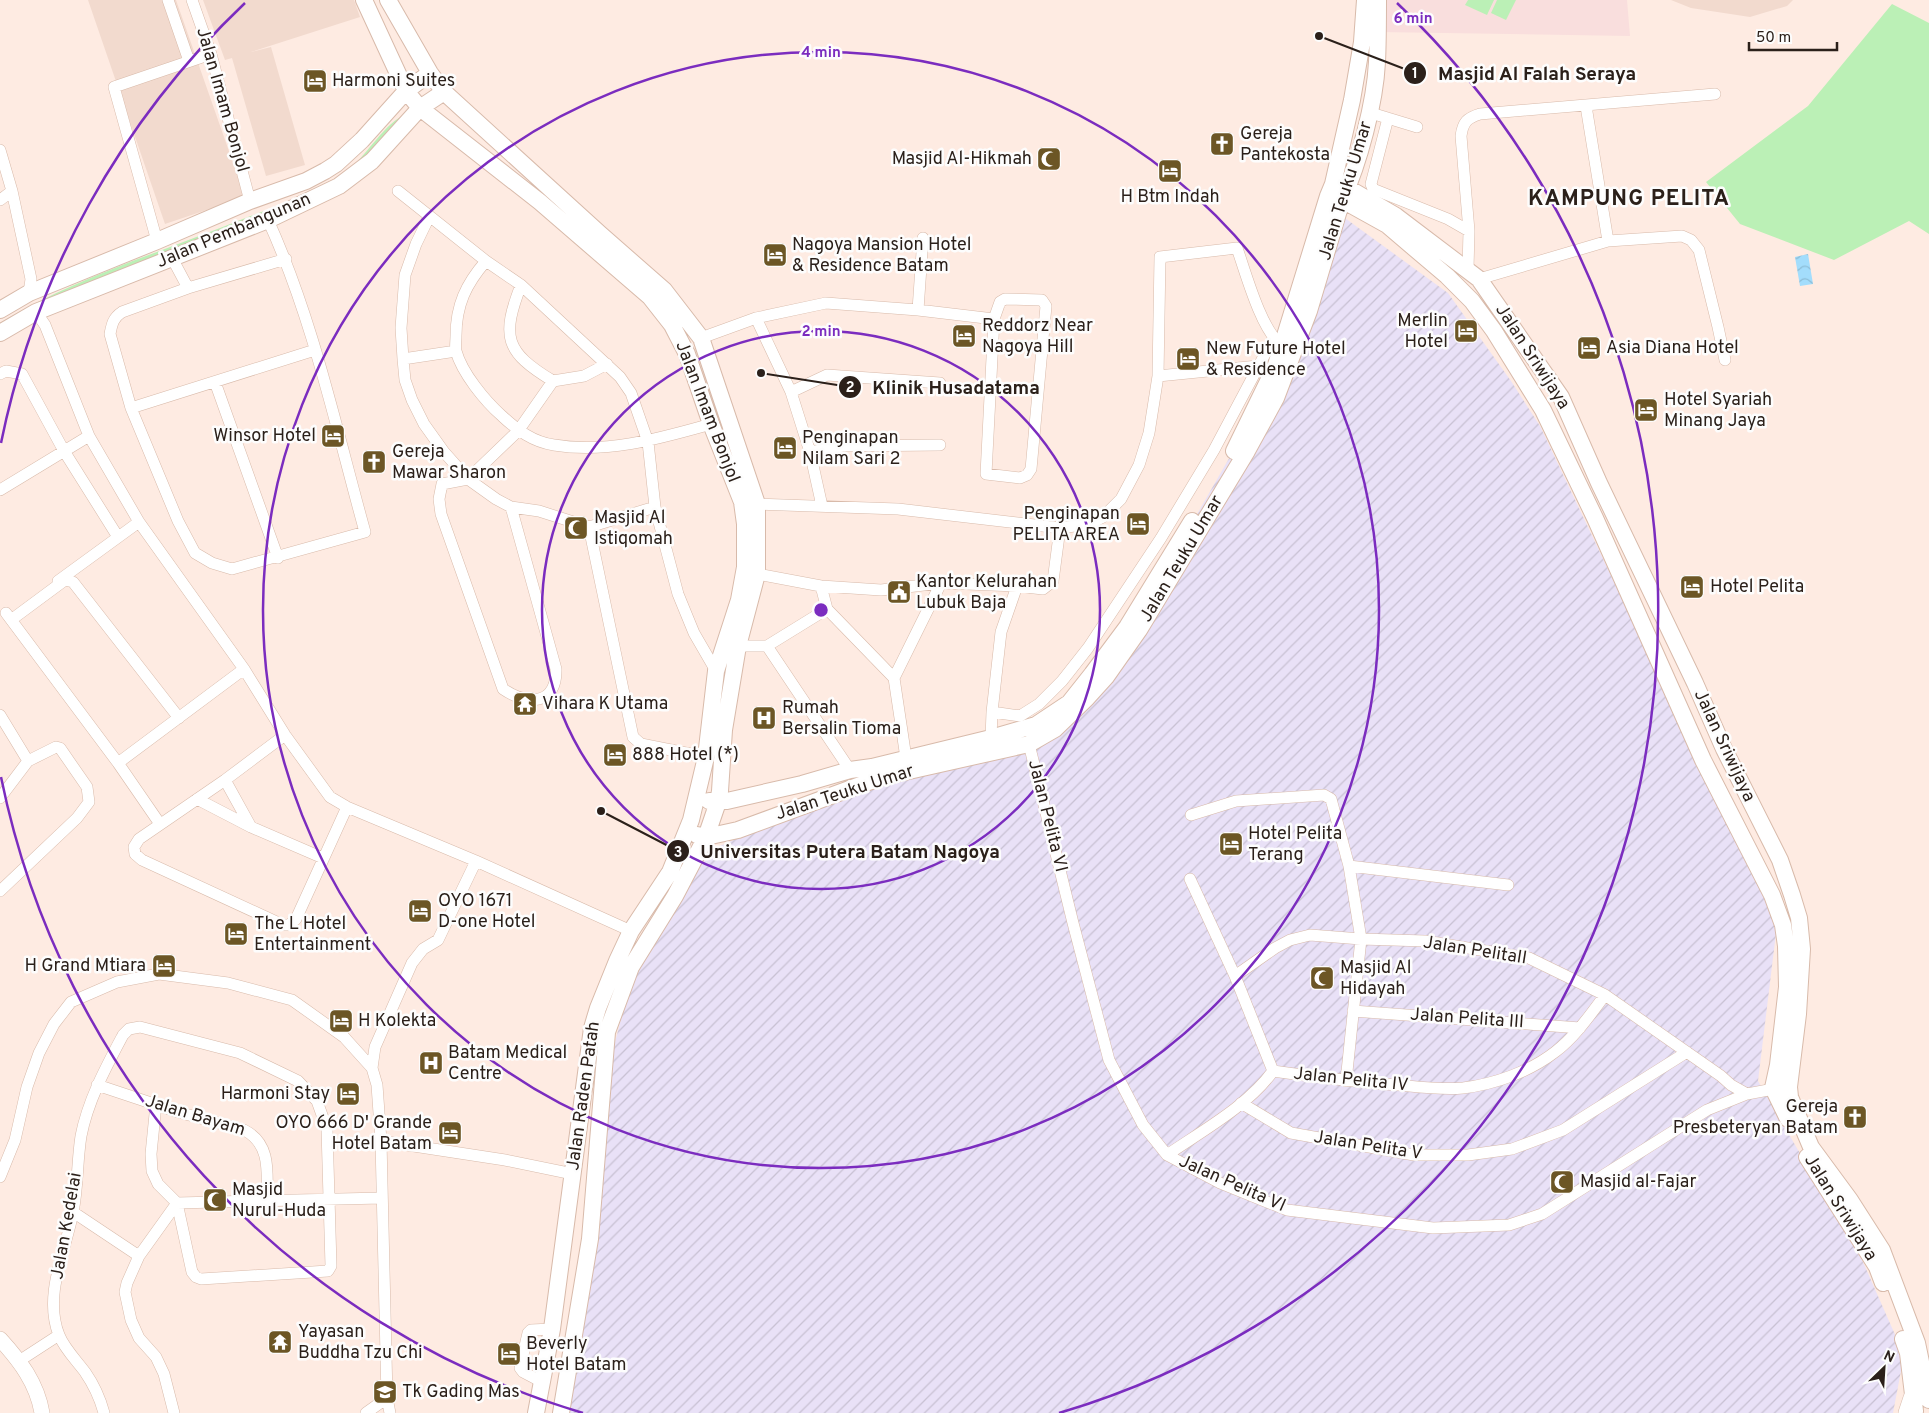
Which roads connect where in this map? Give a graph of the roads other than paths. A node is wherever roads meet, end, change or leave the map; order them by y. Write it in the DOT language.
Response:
graph roads {
  1 [pos="168,0"];
  2 [pos="192,0"];
  3 [pos="364,0"];
  4 [pos="388,0"];
  5 [pos="1365,0"];
  6 [pos="1378,0"];
  7 [pos="211,54"];
  8 [pos="189,62"];
  9 [pos="430,73"];
  10 [pos="406,91"];
  11 [pos="444,92"];
  12 [pos="1715,94"];
  13 [pos="1586,106"];
  14 [pos="420,108"];
  15 [pos="1370,113"];
  16 [pos="1388,118"];
  17 [pos="1417,128"];
  18 [pos="0,150"];
  19 [pos="7,185"];
  20 [pos="398,191"];
  21 [pos="1338,192"];
  22 [pos="0,200"];
  23 [pos="250,201"];
  24 [pos="429,217"];
  25 [pos="268,220"];
  26 [pos="1469,232"];
  27 [pos="923,238"];
  28 [pos="1608,240"];
  29 [pos="157,241"];
  30 [pos="172,258"];
  31 [pos="286,259"];
  32 [pos="486,261"];
  33 [pos="1474,274"];
  34 [pos="521,286"];
  35 [pos="188,288"];
  36 [pos="29,293"];
  37 [pos="0,310"];
  38 [pos="918,310"];
  39 [pos="36,312"];
  40 [pos="756,318"];
  41 [pos="994,319"];
  42 [pos="0,333"];
  43 [pos="701,338"];
  44 [pos="1277,342"];
  45 [pos="315,350"];
  46 [pos="456,351"];
  47 [pos="403,359"];
  48 [pos="1725,360"];
  49 [pos="607,364"];
  50 [pos="1258,366"];
  51 [pos="0,374"];
  52 [pos="1158,376"];
  53 [pos="553,381"];
  54 [pos="215,382"];
  55 [pos="940,383"];
  56 [pos="791,392"];
  57 [pos="131,408"];
  58 [pos="711,424"];
  59 [pos="518,431"];
  60 [pos="89,436"];
  61 [pos="648,442"];
  62 [pos="940,445"];
  63 [pos="1582,445"];
  64 [pos="64,451"];
  65 [pos="810,452"];
  66 [pos="1564,453"];
  67 [pos="468,479"];
  68 [pos="0,490"];
  69 [pos="757,504"];
  70 [pos="822,506"];
  71 [pos="512,507"];
  72 [pos="655,507"];
  73 [pos="139,522"];
  74 [pos="589,528"];
  75 [pos="1060,528"];
  76 [pos="118,537"];
  77 [pos="278,558"];
  78 [pos="757,574"];
  79 [pos="942,583"];
  80 [pos="821,586"];
  81 [pos="1017,586"];
  82 [pos="827,609"];
  83 [pos="6,617"];
  84 [pos="738,646"];
  85 [pos="767,646"];
  86 [pos="244,669"];
  87 [pos="716,671"];
  88 [pos="894,678"];
  89 [pos="1695,683"];
  90 [pos="1674,693"];
  91 [pos="992,712"];
  92 [pos="0,715"];
  93 [pos="179,718"];
  94 [pos="285,735"];
  95 [pos="992,738"];
  96 [pos="1029,744"];
  97 [pos="706,757"];
  98 [pos="906,758"];
  99 [pos="28,761"];
  100 [pos="118,763"];
  101 [pos="850,770"];
  102 [pos="225,780"];
  103 [pos="0,798"];
  104 [pos="197,799"];
  105 [pos="697,800"];
  106 [pos="718,802"];
  107 [pos="347,807"];
  108 [pos="1191,815"];
  109 [pos="160,824"];
  110 [pos="251,827"];
  111 [pos="687,832"];
  112 [pos="706,837"];
  113 [pos="323,858"];
  114 [pos="476,861"];
  115 [pos="1349,866"];
  116 [pos="1190,879"];
  117 [pos="1508,885"];
  118 [pos="0,891"];
  119 [pos="631,931"];
  120 [pos="1361,939"];
  121 [pos="1236,976"];
  122 [pos="1605,995"];
  123 [pos="1353,1011"];
  124 [pos="1580,1028"];
  125 [pos="1687,1052"];
  126 [pos="372,1068"];
  127 [pos="1273,1071"];
  128 [pos="1346,1081"];
  129 [pos="97,1085"];
  130 [pos="1781,1088"];
  131 [pos="1747,1094"];
  132 [pos="1241,1103"];
  133 [pos="156,1104"];
  134 [pos="381,1141"];
  135 [pos="1167,1155"];
  136 [pos="573,1174"];
  137 [pos="0,1177"];
  138 [pos="382,1198"];
  139 [pos="330,1200"];
  140 [pos="267,1202"];
  141 [pos="177,1203"];
  142 [pos="73,1212"];
  143 [pos="139,1256"];
  144 [pos="552,1329"];
  145 [pos="59,1335"];
  146 [pos="0,1339"];
  147 [pos="19,1361"];
  148 [pos="542,1382"];
  149 [pos="387,1398"];
  150 [pos="1916,1406"];
  151 [pos="42,1413"];
  152 [pos="104,1413"];
  153 [pos="174,1413"];
  154 [pos="366,1413"];
  155 [pos="390,1413"];
  156 [pos="536,1413"];
  157 [pos="561,1413"];
  1 -- 8 [label="street"];
  2 -- 7 [label="street, Jalan Imam Bonjol"];
  3 -- 10 [label="main road, Jalan Imam Bonjol"];
  4 -- 9 [label="main road, Jalan Imam Bonjol"];
  5 -- 21 [label="main road, Jalan Teuku Umar"];
  6 -- 15 [label="main road, Jalan Teuku Umar"];
  7 -- 8 [label="street"];
  7 -- 23 [label="street, Jalan Imam Bonjol"];
  8 -- 29 [label="street"];
  9 -- 10 [label="main road, Jalan Pembangunan"];
  9 -- 11 [label="main road, Jalan Imam Bonjol"];
  10 -- 14 [label="main road, Jalan Imam Bonjol"];
  10 -- 23 [label="main road, Jalan Pembangunan"];
  11 -- 14 [label="main road, Jalan Pembangunan"];
  11 -- 43 [label="main road, Jalan Imam Bonjol"];
  12 -- 13 [label="street"];
  13 -- 26 [label="street"];
  13 -- 28 [label="street"];
  14 -- 25 [label="main road, Jalan Pembangunan"];
  14 -- 58 [label="main road, Jalan Imam Bonjol"];
  15 -- 16 [label="street"];
  15 -- 21 [label="main road, Jalan Teuku Umar"];
  16 -- 17 [label="street"];
  16 -- 26 [label="street"];
  18 -- 19 [label="street"];
  19 -- 22 [label="street"];
  19 -- 36 [label="street"];
  20 -- 24 [label="street"];
  21 -- 33 [label="main road, Jalan Sriwijaya"];
  21 -- 44 [label="main road, Jalan Teuku Umar"];
  21 -- 66 [label="main road, Jalan Sriwijaya"];
  21 -- 96 [label="main road, Jalan Teuku Umar"];
  23 -- 29 [label="main road, Jalan Pembangunan"];
  24 -- 32 [label="street"];
  24 -- 47 [label="street"];
  25 -- 30 [label="main road, Jalan Pembangunan"];
  25 -- 31 [label="street"];
  26 -- 33 [label="street"];
  27 -- 38 [label="street"];
  28 -- 33 [label="street"];
  28 -- 48 [label="street"];
  29 -- 36 [label="main road, Jalan Pembangunan"];
  30 -- 35 [label="street"];
  30 -- 39 [label="main road, Jalan Pembangunan"];
  31 -- 35 [label="street"];
  31 -- 45 [label="street"];
  32 -- 34 [label="street"];
  32 -- 46 [label="street"];
  33 -- 63 [label="main road, Jalan Sriwijaya"];
  34 -- 49 [label="street"];
  34 -- 53 [label="street"];
  35 -- 57 [label="street"];
  36 -- 37 [label="main road, Jalan Pembangunan"];
  38 -- 40 [label="street"];
  38 -- 41 [label="street"];
  39 -- 42 [label="main road, Jalan Pembangunan"];
  39 -- 60 [label="street"];
  40 -- 43 [label="street"];
  40 -- 56 [label="street"];
  41 -- 41 [label="street"];
  43 -- 69 [label="main road, Jalan Imam Bonjol"];
  44 -- 50 [label="street"];
  44 -- 52 [label="street"];
  44 -- 95 [label="main road, Jalan Teuku Umar"];
  45 -- 54 [label="street"];
  45 -- 77 [label="street"];
  46 -- 47 [label="street"];
  46 -- 59 [label="street"];
  47 -- 67 [label="street"];
  49 -- 53 [label="street"];
  49 -- 61 [label="street"];
  50 -- 52 [label="street"];
  50 -- 91 [label="street"];
  51 -- 64 [label="street"];
  52 -- 75 [label="street"];
  53 -- 59 [label="street"];
  54 -- 57 [label="street"];
  54 -- 77 [label="street"];
  55 -- 56 [label="street"];
  56 -- 65 [label="street"];
  57 -- 77 [label="street"];
  58 -- 61 [label="street"];
  58 -- 87 [label="main road, Jalan Imam Bonjol"];
  59 -- 61 [label="street"];
  59 -- 67 [label="street"];
  60 -- 64 [label="street"];
  60 -- 73 [label="street"];
  61 -- 72 [label="street"];
  62 -- 65 [label="street"];
  63 -- 66 [label="main road"];
  63 -- 89 [label="main road, Jalan Sriwijaya"];
  64 -- 68 [label="street"];
  64 -- 76 [label="street"];
  65 -- 70 [label="street"];
  66 -- 90 [label="main road, Jalan Sriwijaya"];
  67 -- 71 [label="street"];
  67 -- 71 [label="street"];
  69 -- 70 [label="street"];
  69 -- 78 [label="main road, Jalan Imam Bonjol"];
  70 -- 75 [label="street"];
  71 -- 74 [label="street"];
  72 -- 74 [label="street"];
  72 -- 87 [label="street"];
  73 -- 76 [label="street"];
  73 -- 86 [label="street"];
  74 -- 97 [label="street"];
  75 -- 81 [label="street"];
  76 -- 83 [label="street"];
  78 -- 80 [label="street"];
  78 -- 84 [label="main road, Jalan Imam Bonjol"];
  79 -- 80 [label="street"];
  79 -- 81 [label="street"];
  79 -- 88 [label="street"];
  80 -- 82 [label="street"];
  81 -- 91 [label="street"];
  82 -- 85 [label="street"];
  82 -- 88 [label="street"];
  83 -- 93 [label="street"];
  83 -- 100 [label="street"];
  84 -- 85 [label="street"];
  84 -- 106 [label="main road, Jalan Imam Bonjol"];
  85 -- 101 [label="street"];
  86 -- 93 [label="street"];
  86 -- 94 [label="street"];
  87 -- 97 [label="main road, Jalan Imam Bonjol"];
  88 -- 98 [label="street"];
  89 -- 90 [label="main road"];
  89 -- 130 [label="main road, Jalan Sriwijaya"];
  90 -- 130 [label="main road, Jalan Sriwijaya"];
  91 -- 95 [label="street"];
  92 -- 99 [label="street"];
  93 -- 100 [label="street"];
  94 -- 102 [label="street"];
  94 -- 107 [label="street"];
  95 -- 98 [label="main road, Jalan Teuku Umar"];
  96 -- 112 [label="main road, Jalan Teuku Umar"];
  96 -- 135 [label="street, Jalan Pelita VI"];
  97 -- 105 [label="main road, Jalan Imam Bonjol"];
  98 -- 101 [label="main road, Jalan Teuku Umar"];
  99 -- 103 [label="street"];
  99 -- 118 [label="street"];
  100 -- 109 [label="street"];
  101 -- 106 [label="main road, Jalan Teuku Umar"];
  102 -- 104 [label="street"];
  102 -- 110 [label="street"];
  104 -- 109 [label="street"];
  104 -- 110 [label="street"];
  105 -- 106 [label="main road, Jalan Teuku Umar"];
  105 -- 111 [label="main road, Jalan Raden Patah"];
  106 -- 112 [label="main road, Jalan Raden Patah"];
  107 -- 113 [label="street"];
  107 -- 114 [label="street"];
  108 -- 115 [label="street"];
  109 -- 113 [label="street"];
  110 -- 113 [label="street"];
  111 -- 112 [label="main road, Jalan Teuku Umar"];
  111 -- 119 [label="main road, Jalan Raden Patah"];
  112 -- 157 [label="main road, Jalan Raden Patah"];
  114 -- 119 [label="street"];
  114 -- 126 [label="street"];
  115 -- 117 [label="street"];
  115 -- 120 [label="street"];
  116 -- 121 [label="street, Jalan Pelita IV"];
  119 -- 136 [label="main road, Jalan Raden Patah"];
  120 -- 121 [label="street, Jalan PelitaII"];
  120 -- 122 [label="street, Jalan PelitaII"];
  120 -- 123 [label="street"];
  121 -- 127 [label="street, Jalan Pelita IV"];
  122 -- 124 [label="street, Jalan Pelita IV"];
  122 -- 125 [label="street, Jalan PelitaII"];
  123 -- 124 [label="street, Jalan Pelita III"];
  123 -- 128 [label="street"];
  124 -- 128 [label="street, Jalan Pelita IV"];
  125 -- 131 [label="street, Jalan PelitaII"];
  125 -- 132 [label="street, Jalan Pelita V"];
  126 -- 134 [label="street"];
  126 -- 137 [label="street"];
  127 -- 128 [label="street, Jalan Pelita IV"];
  127 -- 132 [label="street"];
  129 -- 133 [label="street, Jalan Bayam"];
  129 -- 139 [label="street, Jalan Kedelai"];
  129 -- 142 [label="street, Jalan Kedelai"];
  130 -- 131 [label="street, Jalan Pelita VI"];
  130 -- 150 [label="main road, Jalan Sriwijaya"];
  131 -- 135 [label="street, Jalan Pelita VI"];
  132 -- 135 [label="street"];
  133 -- 140 [label="street, Jalan Bayam"];
  133 -- 141 [label="street"];
  134 -- 136 [label="street"];
  134 -- 138 [label="street"];
  136 -- 144 [label="main road, Jalan Raden Patah"];
  138 -- 139 [label="street"];
  138 -- 149 [label="street"];
  139 -- 140 [label="street"];
  139 -- 141 [label="street"];
  140 -- 141 [label="street"];
  141 -- 143 [label="street"];
  142 -- 143 [label="street"];
  142 -- 145 [label="street, Jalan Kedelai"];
  143 -- 153 [label="street"];
  144 -- 148 [label="main road, Jalan Raden Patah"];
  144 -- 148 [label="street"];
  145 -- 147 [label="street"];
  145 -- 152 [label="street, Jalan Kedelai"];
  146 -- 147 [label="street"];
  147 -- 151 [label="street"];
  148 -- 156 [label="main road, Jalan Raden Patah"];
  149 -- 154 [label="street"];
  149 -- 155 [label="street"];
}
